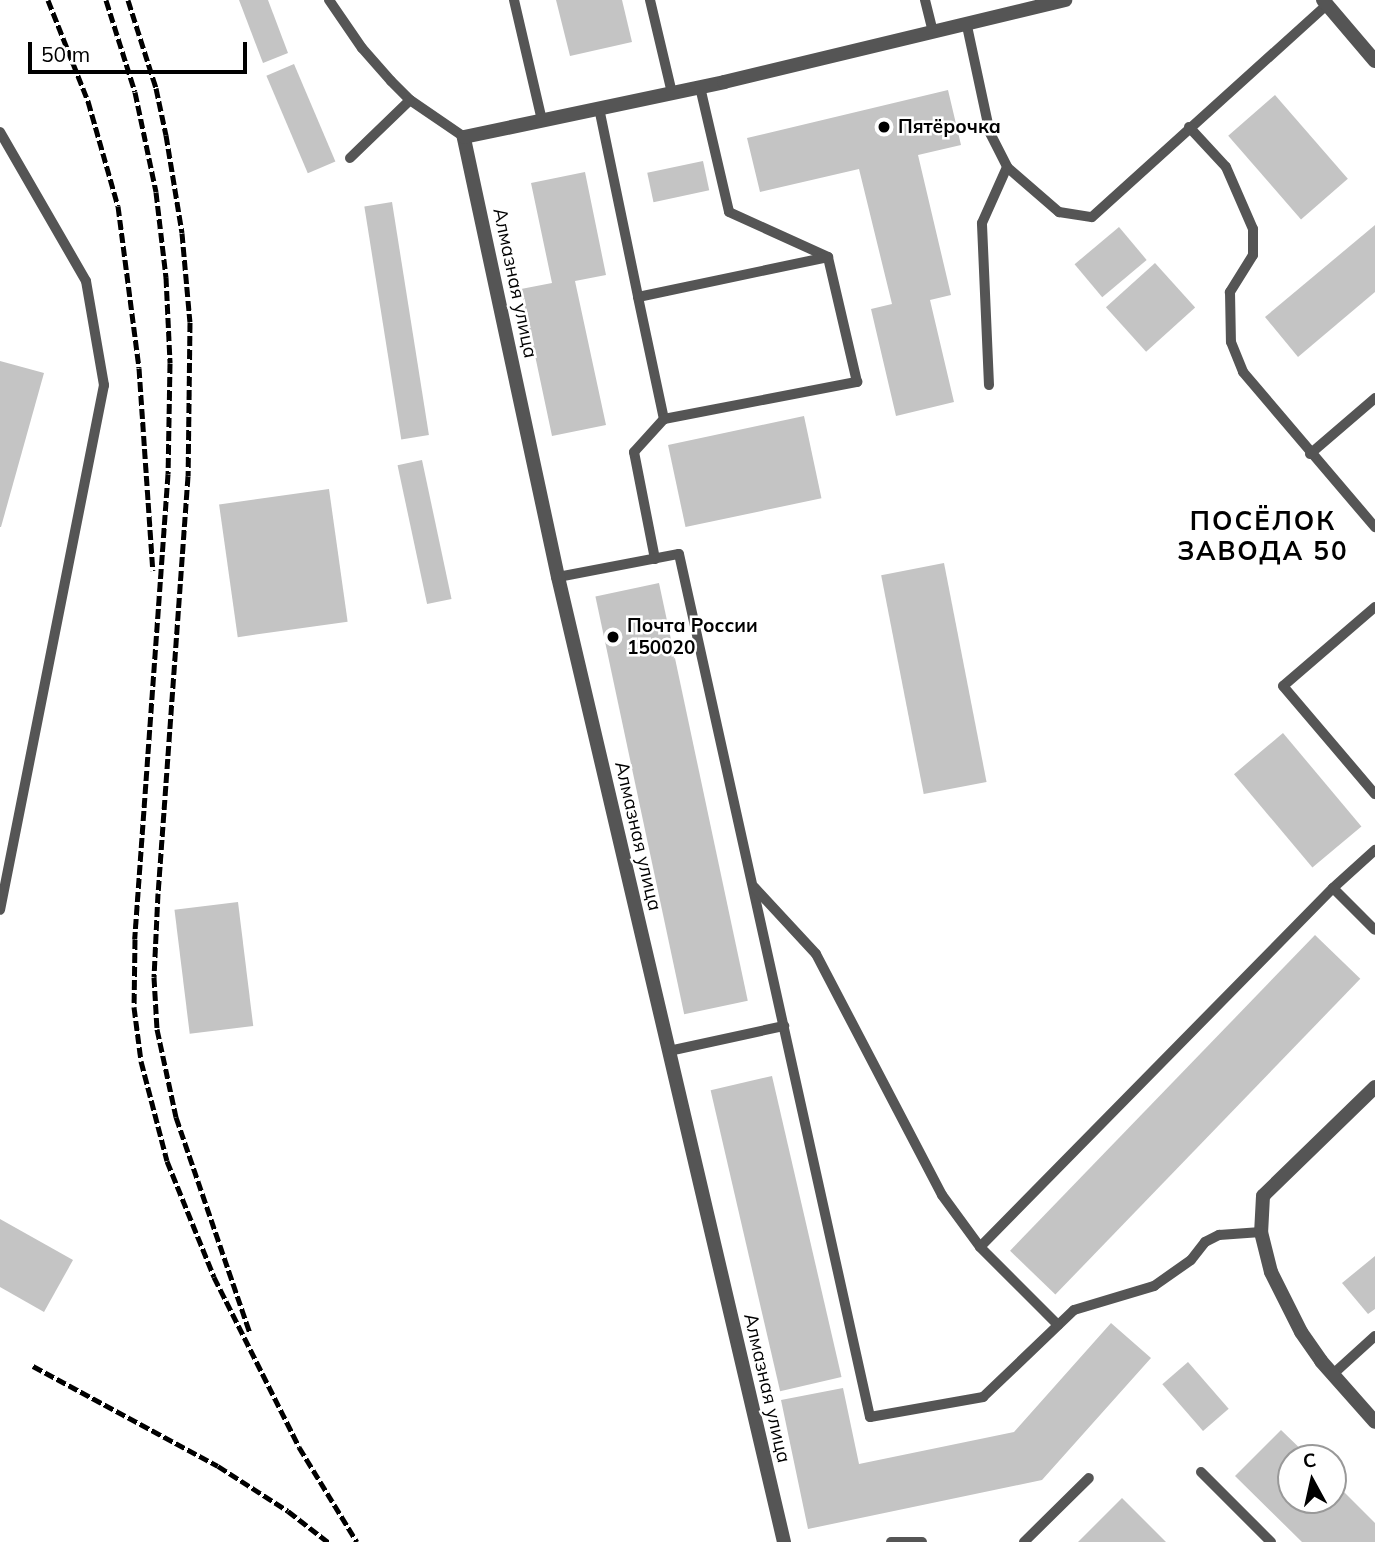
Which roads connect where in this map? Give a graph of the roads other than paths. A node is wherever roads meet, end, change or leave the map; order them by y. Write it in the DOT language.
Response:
graph roads {
  1 [pos="329,0"];
  2 [pos="514,0"];
  3 [pos="650,0"];
  4 [pos="925,0"];
  5 [pos="1065,0"];
  6 [pos="1325,2"];
  7 [pos="967,26"];
  8 [pos="933,33"];
  9 [pos="1375,61"];
  10 [pos="700,87"];
  11 [pos="672,93"];
  12 [pos="410,100"];
  13 [pos="599,108"];
  14 [pos="542,120"];
  15 [pos="1189,127"];
  16 [pos="0,132"];
  17 [pos="464,137"];
  18 [pos="350,158"];
  19 [pos="1007,167"];
  20 [pos="828,257"];
  21 [pos="638,297"];
  22 [pos="989,385"];
  23 [pos="1375,398"];
  24 [pos="664,418"];
  25 [pos="1310,454"];
  26 [pos="1375,527"];
  27 [pos="655,559"];
  28 [pos="558,577"];
  29 [pos="1375,607"];
  30 [pos="1375,794"];
  31 [pos="1375,850"];
  32 [pos="753,885"];
  33 [pos="1333,888"];
  34 [pos="0,910"];
  35 [pos="1375,930"];
  36 [pos="784,1026"];
  37 [pos="669,1051"];
  38 [pos="1375,1087"];
  39 [pos="1261,1232"];
  40 [pos="979,1247"];
  41 [pos="1058,1325"];
  42 [pos="1375,1336"];
  43 [pos="1332,1375"];
  44 [pos="1375,1422"];
  45 [pos="1201,1472"];
  46 [pos="1089,1478"];
  47 [pos="784,1542"];
  48 [pos="891,1542"];
  49 [pos="922,1542"];
  50 [pos="1024,1542"];
  51 [pos="1270,1542"];
  1 -- 12 [label="lane"];
  2 -- 14 [label="lane"];
  3 -- 11 [label="lane"];
  4 -- 8 [label="lane"];
  5 -- 7 [label="street"];
  6 -- 9 [label="street"];
  6 -- 15 [label="lane"];
  7 -- 8 [label="street"];
  7 -- 19 [label="lane"];
  8 -- 10 [label="street"];
  10 -- 11 [label="street"];
  10 -- 20 [label="lane"];
  11 -- 13 [label="street"];
  12 -- 17 [label="lane"];
  12 -- 18 [label="lane"];
  13 -- 14 [label="street"];
  13 -- 21 [label="lane"];
  14 -- 17 [label="street"];
  15 -- 19 [label="lane"];
  15 -- 25 [label="lane"];
  16 -- 34 [label="lane"];
  17 -- 28 [label="street, Алмазная улица"];
  19 -- 22 [label="lane"];
  20 -- 21 [label="lane"];
  20 -- 24 [label="lane"];
  21 -- 24 [label="lane"];
  23 -- 25 [label="lane"];
  24 -- 27 [label="lane"];
  25 -- 26 [label="lane"];
  27 -- 28 [label="lane"];
  27 -- 32 [label="lane"];
  28 -- 37 [label="street, Алмазная улица"];
  29 -- 30 [label="lane"];
  31 -- 33 [label="lane"];
  32 -- 36 [label="lane"];
  32 -- 40 [label="lane"];
  33 -- 35 [label="lane"];
  33 -- 40 [label="lane"];
  36 -- 37 [label="lane"];
  36 -- 41 [label="lane"];
  37 -- 47 [label="street, Алмазная улица"];
  38 -- 39 [label="street"];
  39 -- 41 [label="lane"];
  39 -- 43 [label="street"];
  40 -- 41 [label="lane"];
  42 -- 43 [label="lane"];
  43 -- 44 [label="street"];
  45 -- 51 [label="lane"];
  46 -- 50 [label="lane"];
  48 -- 49 [label="lane"];
}
